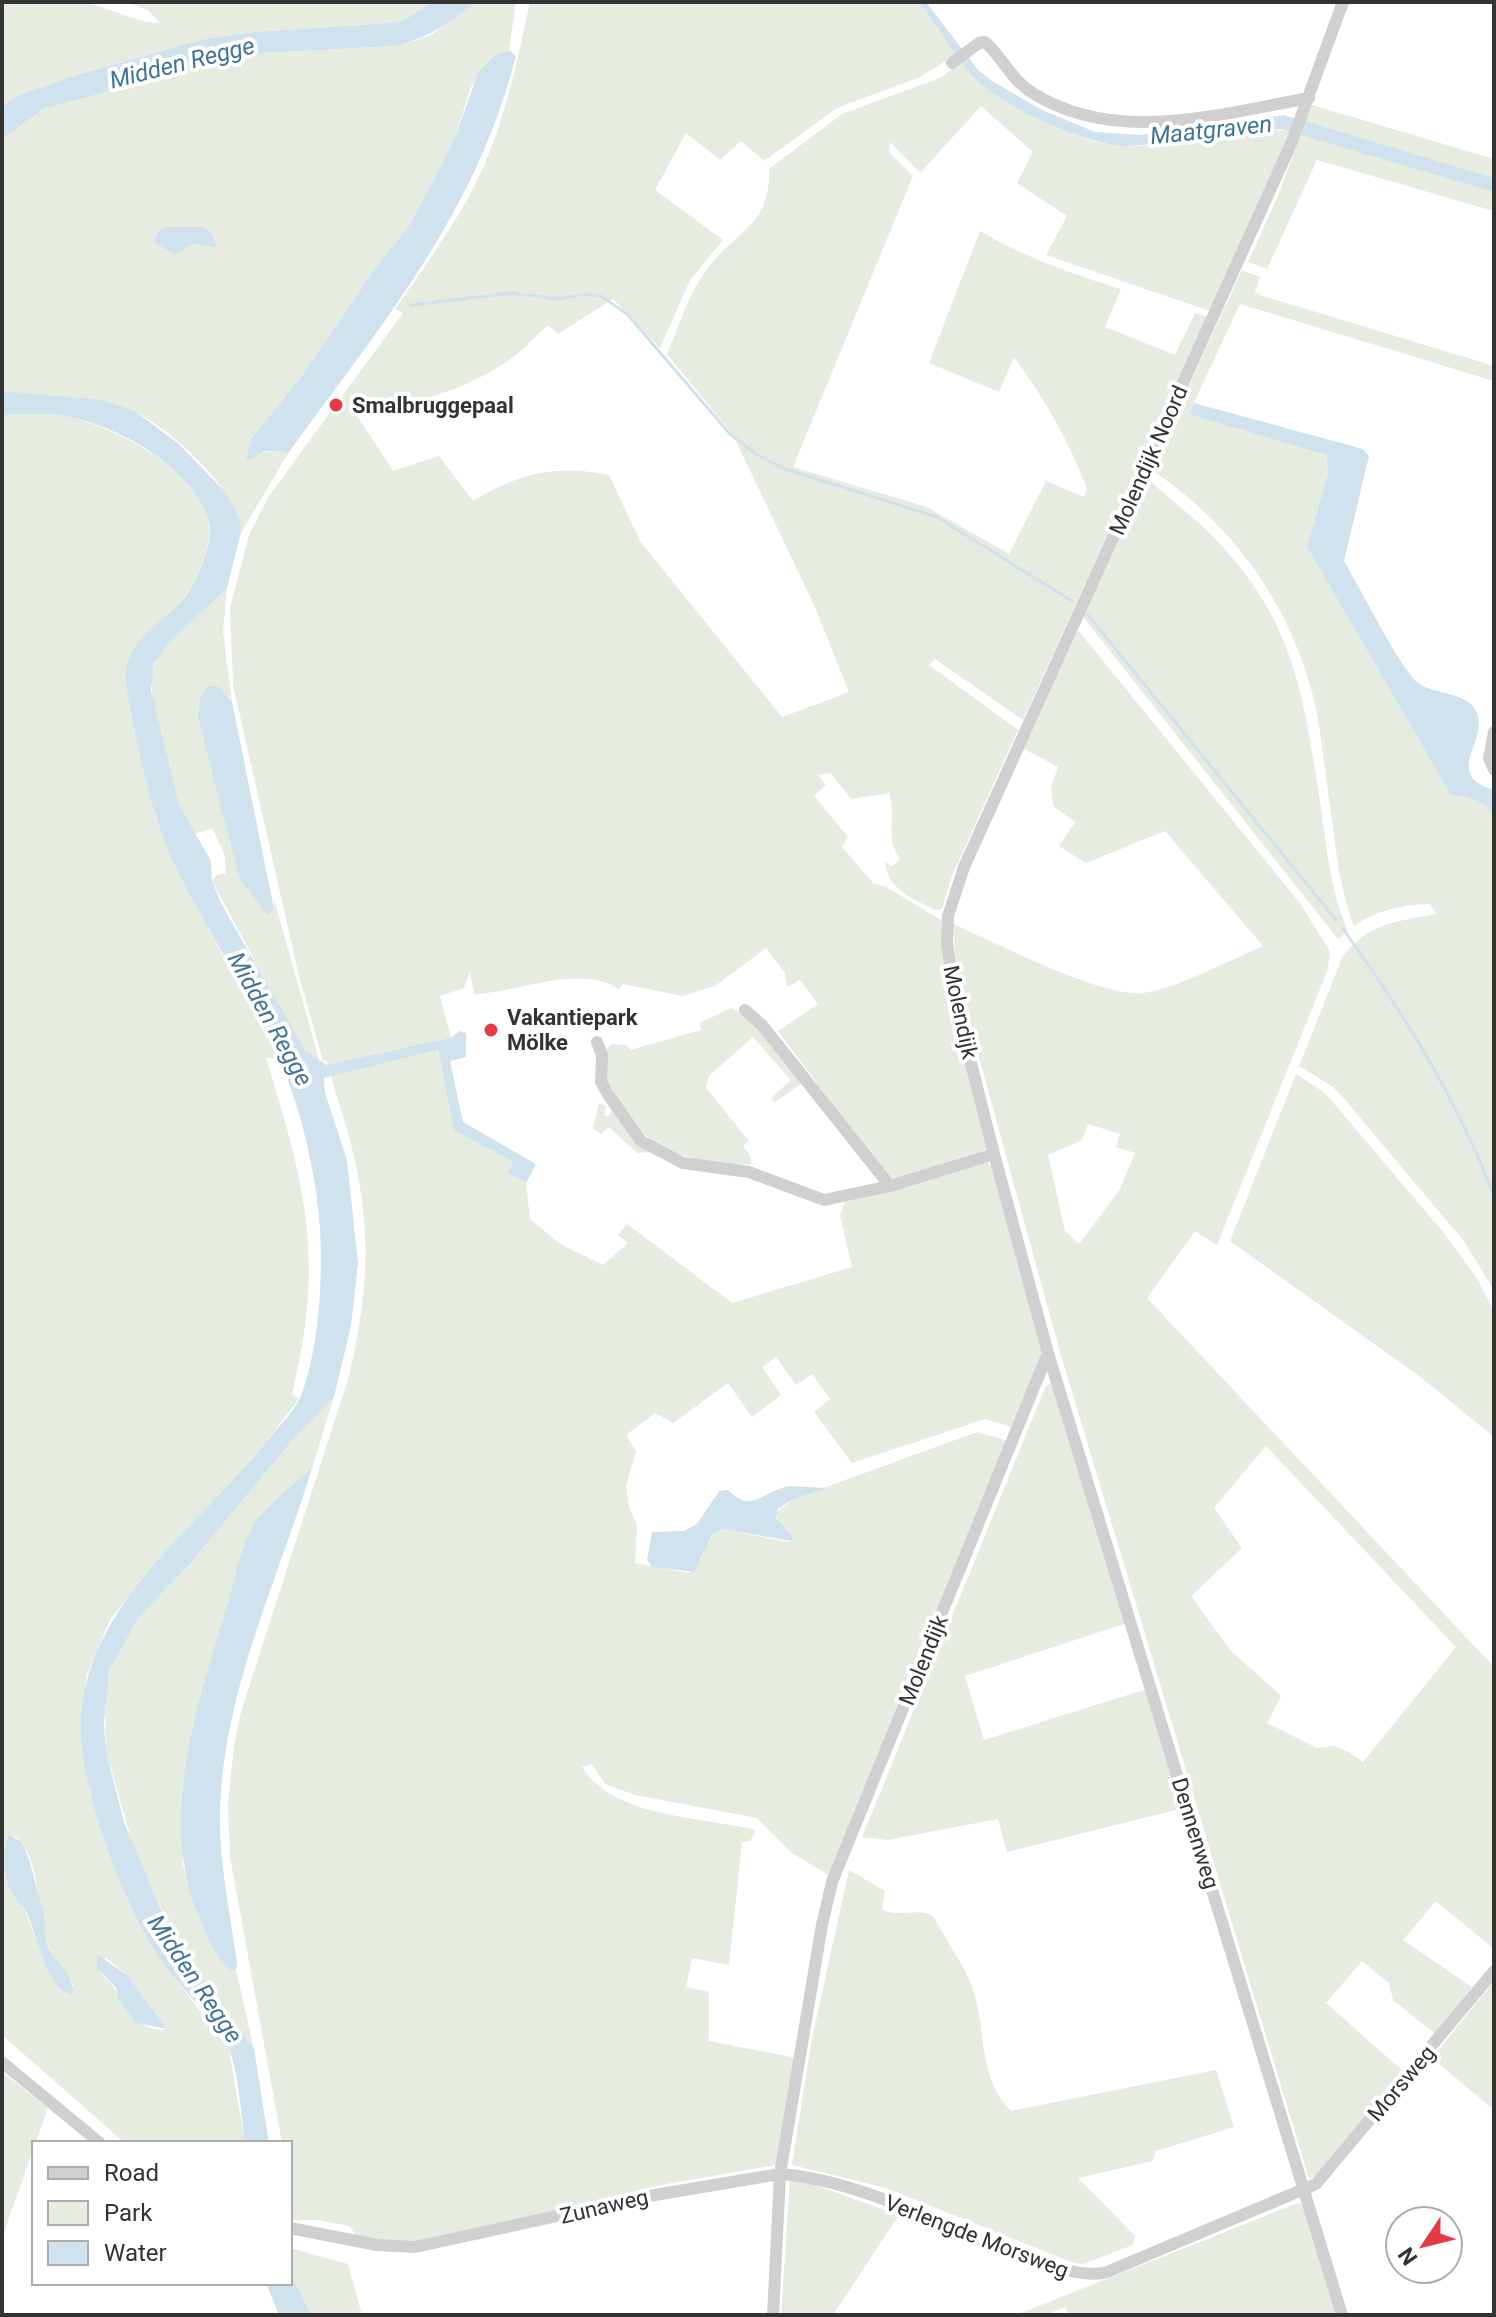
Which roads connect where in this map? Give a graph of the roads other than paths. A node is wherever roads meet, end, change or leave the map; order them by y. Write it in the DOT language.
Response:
graph roads {
  1 [pos="1343,2"];
  2 [pos="959,58"];
  3 [pos="1309,98"];
  4 [pos="1494,732"];
  5 [pos="1494,770"];
  6 [pos="948,916"];
  7 [pos="745,1010"];
  8 [pos="597,1042"];
  9 [pos="994,1154"];
  10 [pos="890,1186"];
  11 [pos="1048,1353"];
  12 [pos="1494,1971"];
  13 [pos="2,2062"];
  14 [pos="98,2141"];
  15 [pos="780,2174"];
  16 [pos="1305,2191"];
  17 [pos="292,2228"];
  18 [pos="773,2315"];
  19 [pos="1342,2315"];
  1 -- 3 [label="street, Molendijk Noord"];
  2 -- 3 [label="street"];
  3 -- 6 [label="street, Molendijk Noord"];
  4 -- 5 [label="street"];
  6 -- 9 [label="street, Molendijk"];
  7 -- 10 [label="street"];
  8 -- 10 [label="street"];
  9 -- 10 [label="street"];
  9 -- 11 [label="street, Molendijk"];
  11 -- 15 [label="street, Molendijk"];
  11 -- 16 [label="street, Dennenweg"];
  12 -- 16 [label="street, Morsweg"];
  13 -- 14 [label="street"];
  15 -- 16 [label="street, Verlengde Morsweg"];
  15 -- 17 [label="street, Zunaweg"];
  15 -- 18 [label="street"];
  16 -- 19 [label="street, Dennenweg"];
}
